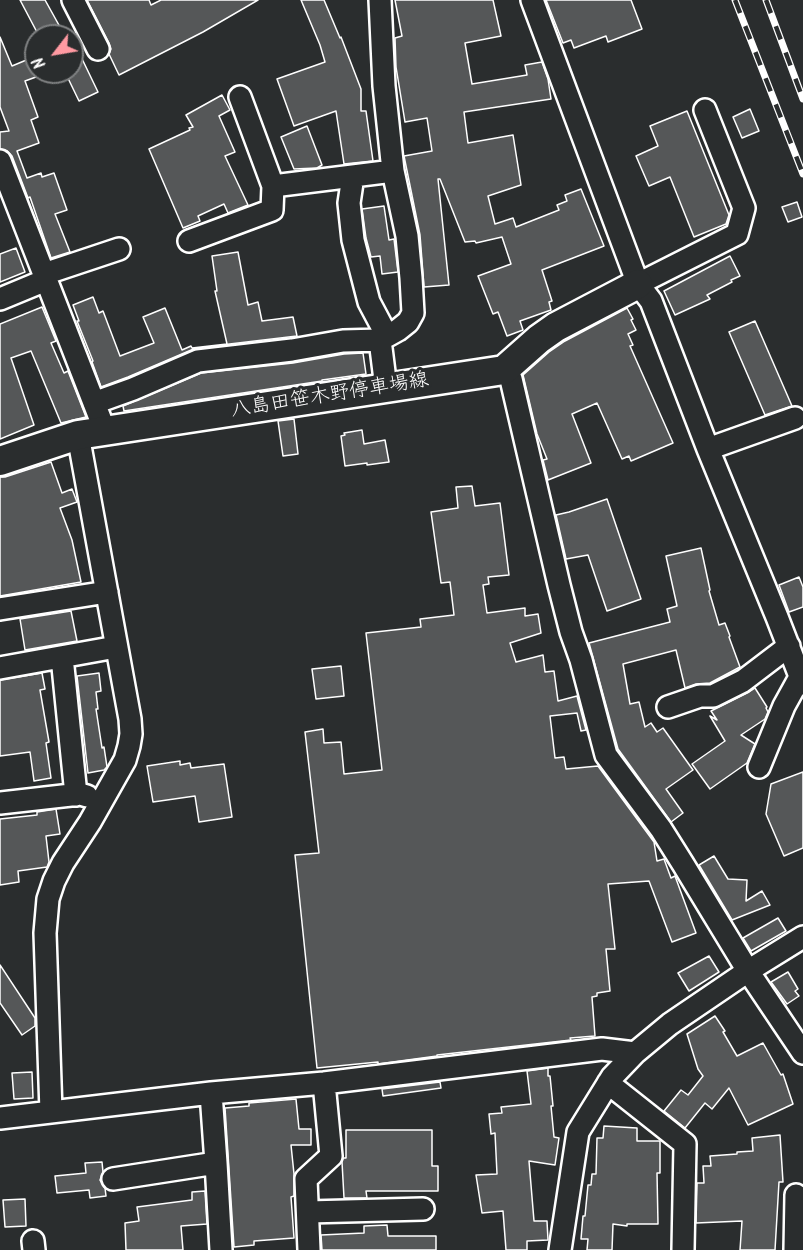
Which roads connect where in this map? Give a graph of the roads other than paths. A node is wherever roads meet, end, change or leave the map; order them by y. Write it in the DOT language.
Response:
graph roads {
  1 [pos="73,0"];
  2 [pos="380,0"];
  3 [pos="531,0"];
  4 [pos="98,49"];
  5 [pos="240,97"];
  6 [pos="705,110"];
  7 [pos="0,161"];
  8 [pos="393,171"];
  9 [pos="353,176"];
  10 [pos="273,186"];
  11 [pos="189,241"];
  12 [pos="119,249"];
  13 [pos="45,277"];
  14 [pos="638,284"];
  15 [pos="0,299"];
  16 [pos="384,338"];
  17 [pos="504,370"];
  18 [pos="386,388"];
  19 [pos="94,403"];
  20 [pos="795,418"];
  21 [pos="92,433"];
  22 [pos="708,449"];
  23 [pos="0,461"];
  24 [pos="107,592"];
  25 [pos="0,609"];
  26 [pos="789,646"];
  27 [pos="116,647"];
  28 [pos="62,657"];
  29 [pos="0,668"];
  30 [pos="802,680"];
  31 [pos="668,707"];
  32 [pos="759,767"];
  33 [pos="76,795"];
  34 [pos="102,800"];
  35 [pos="0,803"];
  36 [pos="803,937"];
  37 [pos="748,971"];
  38 [pos="635,1053"];
  39 [pos="803,1053"];
  40 [pos="324,1083"];
  41 [pos="609,1083"];
  42 [pos="211,1093"];
  43 [pos="51,1113"];
  44 [pos="0,1118"];
  45 [pos="216,1164"];
  46 [pos="113,1179"];
  47 [pos="796,1195"];
  48 [pos="423,1209"];
  49 [pos="308,1212"];
  50 [pos="221,1250"];
  51 [pos="309,1250"];
  52 [pos="560,1250"];
  53 [pos="683,1250"];
  54 [pos="795,1250"];
  1 -- 4 [label="street"];
  2 -- 8 [label="street"];
  3 -- 14 [label="street"];
  5 -- 10 [label="street"];
  6 -- 14 [label="street"];
  7 -- 13 [label="street"];
  8 -- 9 [label="street"];
  8 -- 16 [label="street"];
  9 -- 10 [label="street"];
  9 -- 16 [label="street"];
  10 -- 11 [label="street"];
  12 -- 13 [label="street"];
  13 -- 15 [label="street"];
  13 -- 19 [label="street"];
  14 -- 17 [label="main road"];
  14 -- 22 [label="street"];
  16 -- 18 [label="street"];
  16 -- 19 [label="street"];
  17 -- 18 [label="main road, 八島田笹木野停車場線"];
  17 -- 37 [label="street"];
  18 -- 21 [label="main road, 八島田笹木野停車場線"];
  19 -- 21 [label="street"];
  20 -- 22 [label="street"];
  21 -- 23 [label="main road, 八島田笹木野停車場線"];
  21 -- 24 [label="street"];
  22 -- 26 [label="street"];
  24 -- 25 [label="street"];
  24 -- 27 [label="street"];
  26 -- 30 [label="street"];
  26 -- 31 [label="street"];
  27 -- 28 [label="street"];
  27 -- 34 [label="street"];
  28 -- 29 [label="street"];
  28 -- 33 [label="street"];
  30 -- 32 [label="street"];
  33 -- 34 [label="street"];
  33 -- 35 [label="street"];
  34 -- 43 [label="street"];
  36 -- 37 [label="street"];
  37 -- 38 [label="street"];
  37 -- 39 [label="street"];
  38 -- 40 [label="street"];
  38 -- 41 [label="street"];
  40 -- 42 [label="street"];
  40 -- 49 [label="street"];
  41 -- 52 [label="street"];
  41 -- 53 [label="street"];
  42 -- 43 [label="street"];
  42 -- 45 [label="street"];
  43 -- 44 [label="street"];
  45 -- 46 [label="street"];
  45 -- 50 [label="street"];
  47 -- 54 [label="street"];
  48 -- 49 [label="street"];
  49 -- 51 [label="street"];
}
